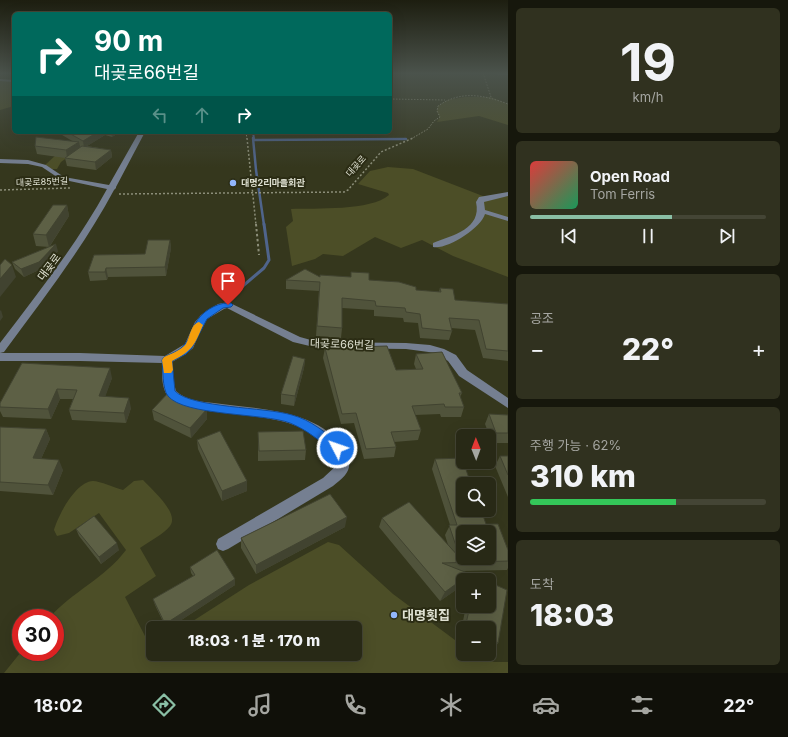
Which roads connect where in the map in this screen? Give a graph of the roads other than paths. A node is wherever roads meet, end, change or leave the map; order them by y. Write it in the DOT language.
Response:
graph roads {
  1 [pos="141,134"];
  2 [pos="0,161"];
  3 [pos="111,191"];
  4 [pos="508,194"];
  5 [pos="482,211"];
  6 [pos="508,219"];
  7 [pos="436,245"];
  8 [pos="0,350"];
  9 [pos="0,357"];
  10 [pos="167,360"];
  11 [pos="508,404"];
  12 [pos="223,544"];
  1 -- 3 [label="street, 대곶로"];
  2 -- 3 [label="street"];
  3 -- 8 [label="street, 대곶로"];
  4 -- 5 [label="street"];
  5 -- 6 [label="street"];
  5 -- 7 [label="street"];
  9 -- 10 [label="street"];
  10 -- 11 [label="street, 대곶로66번길"];
  10 -- 12 [label="street"];
}
